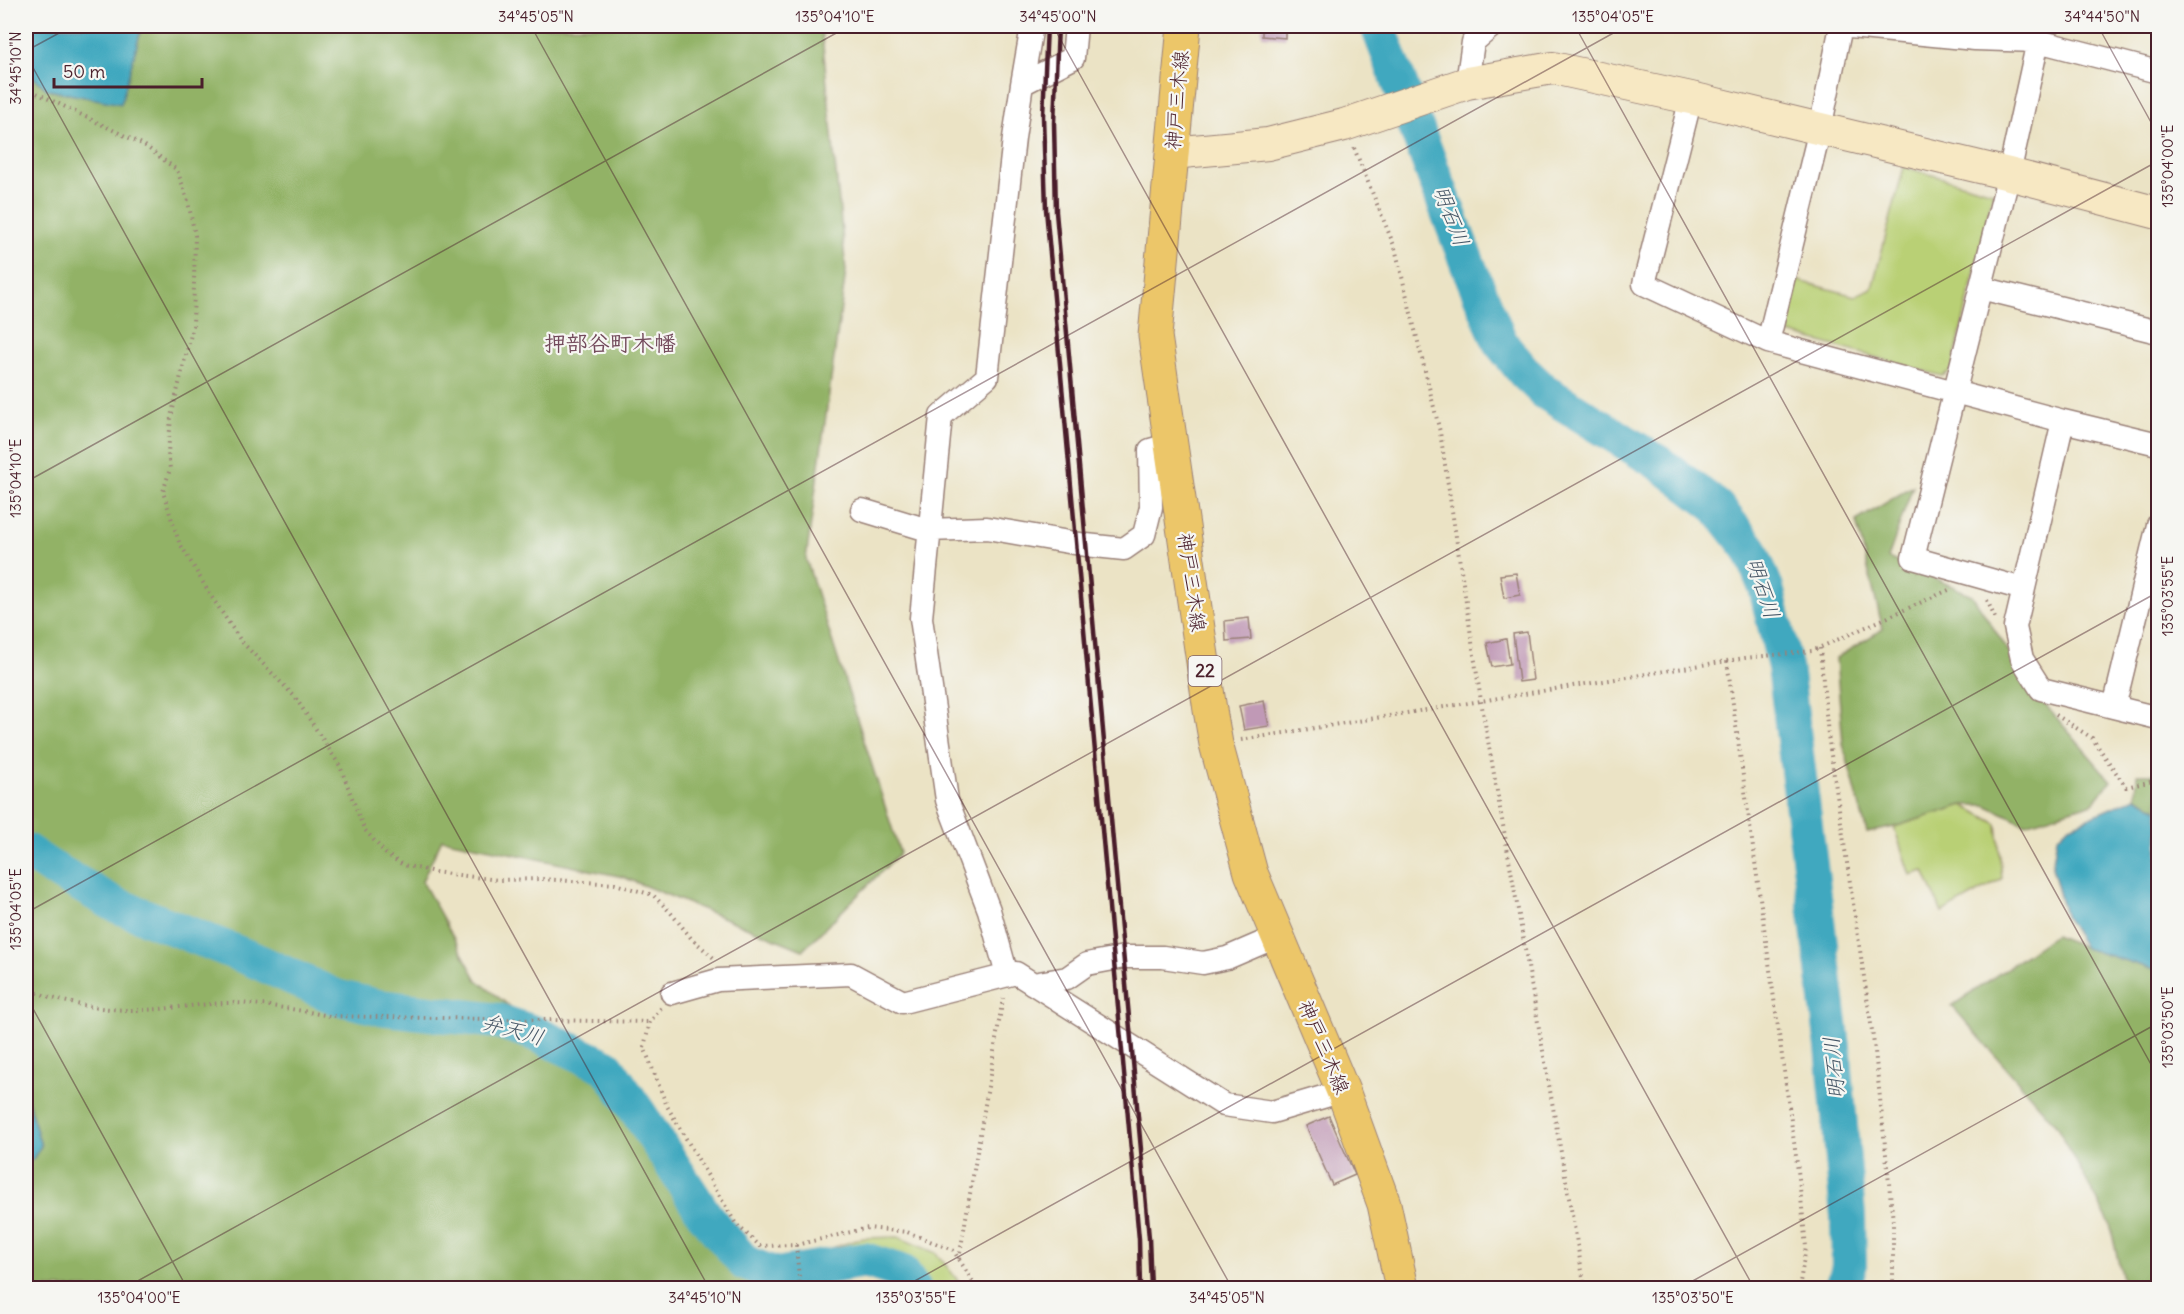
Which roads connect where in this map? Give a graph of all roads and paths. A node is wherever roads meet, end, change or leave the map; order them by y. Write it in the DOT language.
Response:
graph roads {
  1 [pos="1032,26"];
  2 [pos="1076,26"];
  3 [pos="1184,26"];
  4 [pos="1492,26"];
  5 [pos="1840,26"];
  6 [pos="1886,28"];
  7 [pos="2038,41"];
  8 [pos="2158,72"];
  9 [pos="1467,83"];
  10 [pos="1022,84"];
  11 [pos="26,88"];
  12 [pos="1690,98"];
  13 [pos="1344,125"];
  14 [pos="1820,129"];
  15 [pos="1172,153"];
  16 [pos="2009,174"];
  17 [pos="2158,213"];
  18 [pos="1981,288"];
  19 [pos="2158,333"];
  20 [pos="1768,342"];
  21 [pos="1955,391"];
  22 [pos="2063,422"];
  23 [pos="1171,444"];
  24 [pos="2158,444"];
  25 [pos="862,510"];
  26 [pos="2158,525"];
  27 [pos="928,531"];
  28 [pos="2024,589"];
  29 [pos="1864,628"];
  30 [pos="1820,648"];
  31 [pos="1727,661"];
  32 [pos="1481,701"];
  33 [pos="2114,707"];
  34 [pos="2158,718"];
  35 [pos="1216,744"];
  36 [pos="1278,936"];
  37 [pos="1007,975"];
  38 [pos="733,980"];
  39 [pos="1033,984"];
  40 [pos="26,988"];
  41 [pos="672,993"];
  42 [pos="650,1022"];
  43 [pos="1343,1090"];
  44 [pos="796,1245"];
  45 [pos="959,1260"];
  46 [pos="800,1288"];
  47 [pos="977,1288"];
  48 [pos="1402,1288"];
  49 [pos="1585,1288"];
  50 [pos="1799,1288"];
  51 [pos="1893,1288"];
  1 -- 10 [label="street"];
  2 -- 10 [label="street"];
  3 -- 15 [label="main road, 神戸三木線 / 22"];
  4 -- 9 [label="street"];
  5 -- 6 [label="street"];
  5 -- 14 [label="street"];
  6 -- 7 [label="street"];
  7 -- 8 [label="street"];
  7 -- 16 [label="street"];
  9 -- 12 [label="street"];
  9 -- 13 [label="street"];
  10 -- 27 [label="street"];
  11 -- 38 [label="path"];
  12 -- 14 [label="street"];
  12 -- 20 [label="street"];
  13 -- 15 [label="street"];
  13 -- 32 [label="path"];
  14 -- 16 [label="street"];
  14 -- 20 [label="street"];
  15 -- 23 [label="main road, 神戸三木線 / 22"];
  16 -- 17 [label="street"];
  16 -- 18 [label="street"];
  18 -- 19 [label="street"];
  18 -- 21 [label="street"];
  20 -- 21 [label="street"];
  21 -- 22 [label="street"];
  21 -- 28 [label="street"];
  22 -- 24 [label="street"];
  22 -- 28 [label="street"];
  23 -- 27 [label="street"];
  23 -- 35 [label="main road, 神戸三木線 / 22"];
  25 -- 27 [label="street"];
  26 -- 33 [label="street"];
  27 -- 37 [label="street"];
  28 -- 33 [label="street"];
  29 -- 30 [label="path"];
  30 -- 31 [label="path"];
  30 -- 51 [label="path"];
  31 -- 32 [label="path"];
  31 -- 50 [label="path"];
  32 -- 35 [label="path"];
  32 -- 49 [label="path"];
  33 -- 34 [label="street"];
  35 -- 36 [label="main road, 神戸三木線 / 22"];
  36 -- 39 [label="street"];
  36 -- 43 [label="main road, 神戸三木線 / 22"];
  37 -- 38 [label="street"];
  37 -- 39 [label="street"];
  37 -- 45 [label="path"];
  38 -- 41 [label="street"];
  39 -- 43 [label="street"];
  40 -- 42 [label="path"];
  41 -- 42 [label="path"];
  42 -- 44 [label="path"];
  43 -- 48 [label="main road, 神戸三木線 / 22"];
  44 -- 45 [label="path"];
  44 -- 46 [label="path"];
  45 -- 47 [label="path"];
}
